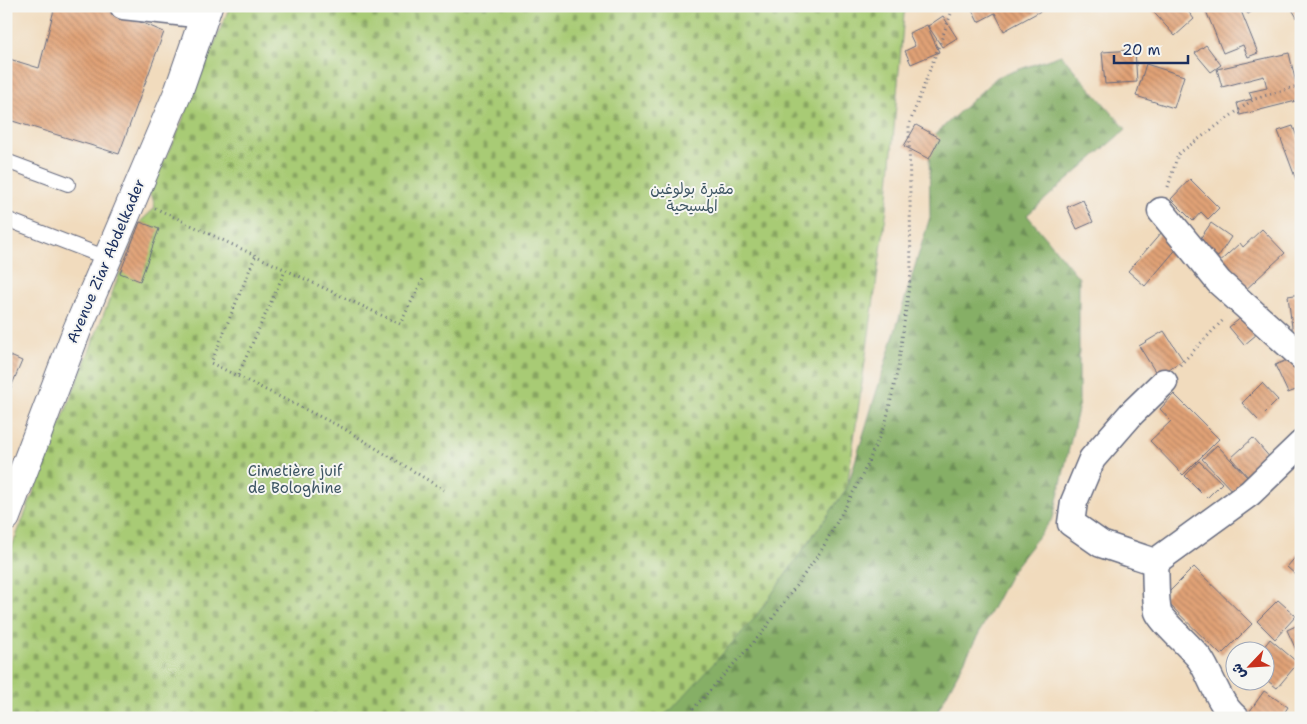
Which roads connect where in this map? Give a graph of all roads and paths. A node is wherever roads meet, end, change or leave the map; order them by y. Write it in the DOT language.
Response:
graph roads {
  1 [pos="123,6"];
  2 [pos="954,6"];
  3 [pos="206,11"];
  4 [pos="1301,85"];
  5 [pos="6,161"];
  6 [pos="68,184"];
  7 [pos="155,208"];
  8 [pos="1161,211"];
  9 [pos="6,219"];
  10 [pos="255,257"];
  11 [pos="107,258"];
  12 [pos="285,271"];
  13 [pos="423,279"];
  14 [pos="1240,302"];
  15 [pos="1301,356"];
  16 [pos="238,375"];
  17 [pos="1164,382"];
  18 [pos="1301,444"];
  19 [pos="11,486"];
  20 [pos="444,490"];
  21 [pos="6,517"];
  22 [pos="1155,562"];
  23 [pos="681,718"];
  24 [pos="1236,718"];
  1 -- 3 [label="street"];
  2 -- 23 [label="path"];
  3 -- 11 [label="main road, Avenue Ziar Abdelkader"];
  4 -- 8 [label="path"];
  5 -- 6 [label="lane"];
  7 -- 10 [label="path"];
  8 -- 14 [label="street"];
  9 -- 11 [label="lane"];
  10 -- 12 [label="path"];
  10 -- 16 [label="path"];
  11 -- 19 [label="main road, Avenue Ziar Abdelkader"];
  12 -- 13 [label="path"];
  12 -- 16 [label="path"];
  14 -- 15 [label="street"];
  14 -- 17 [label="path"];
  16 -- 20 [label="path"];
  17 -- 22 [label="street"];
  18 -- 22 [label="street"];
  19 -- 21 [label="main road, Avenue Ziar Abdelkader"];
  22 -- 24 [label="street"];
}
